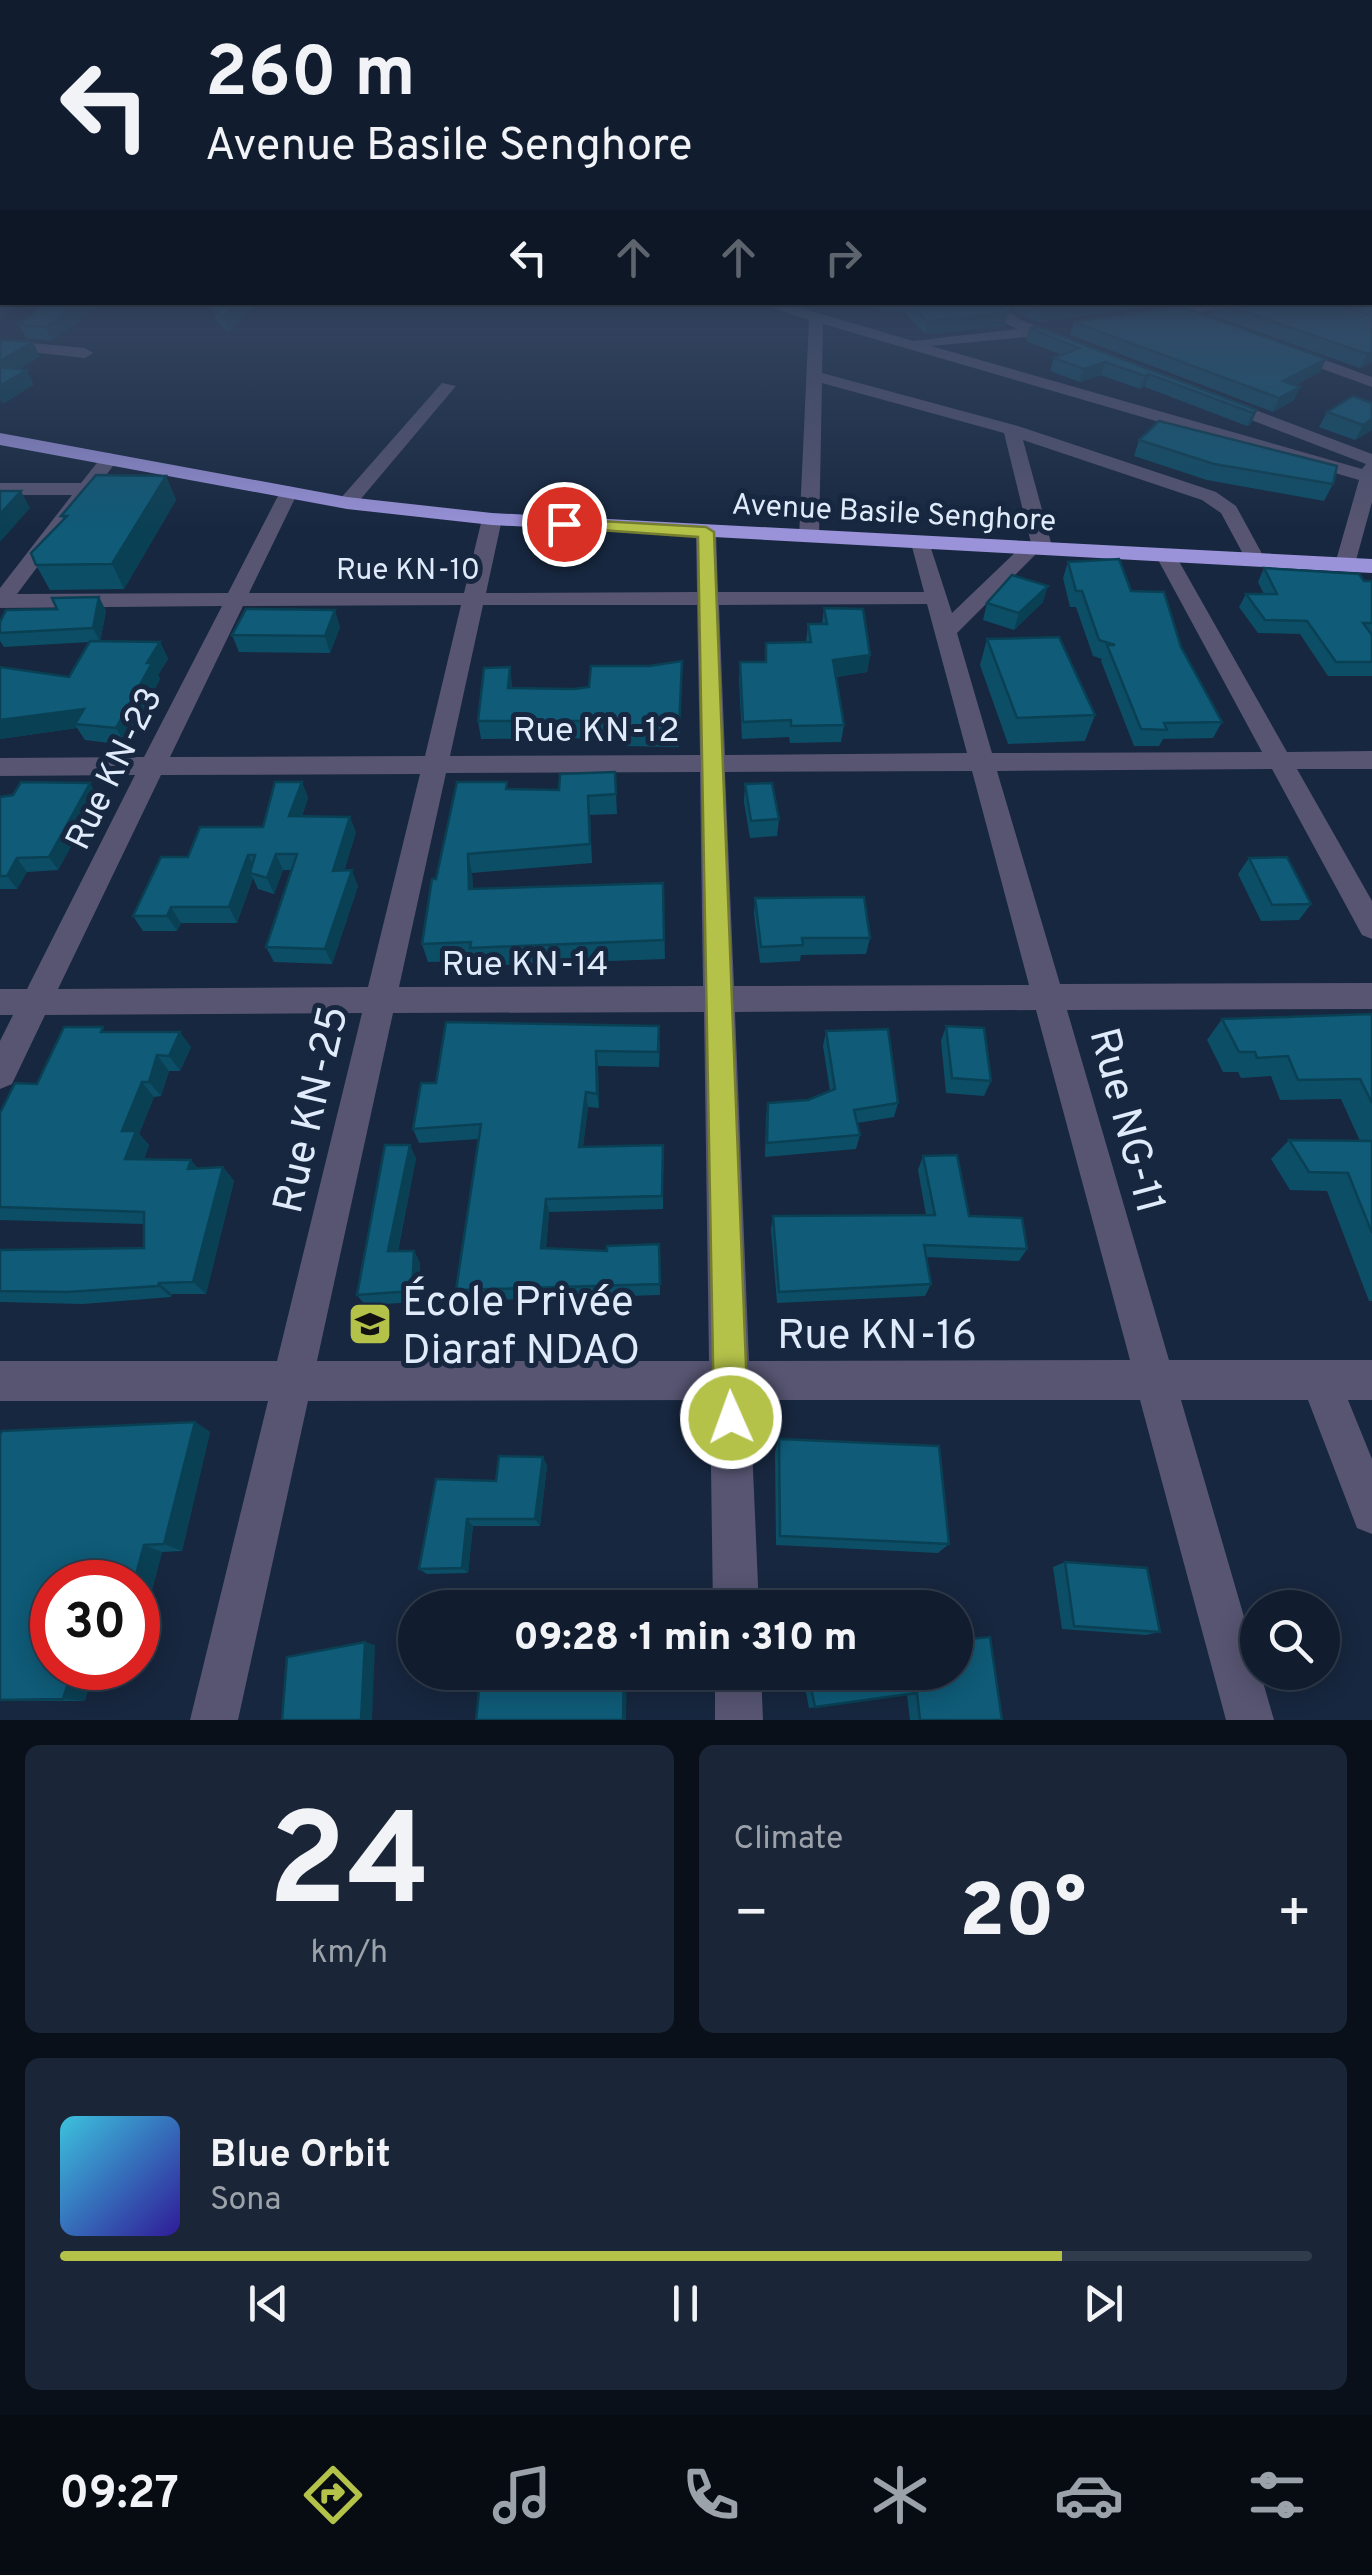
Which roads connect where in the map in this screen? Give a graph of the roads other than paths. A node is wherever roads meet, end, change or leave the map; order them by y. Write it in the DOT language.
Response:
graph roads {
  1 [pos="814,372"];
  2 [pos="1010,372"];
  3 [pos="1345,372"];
  4 [pos="814,376"];
  5 [pos="1372,382"];
  6 [pos="448,386"];
  7 [pos="1204,396"];
  8 [pos="1012,430"];
  9 [pos="0,439"];
  10 [pos="110,458"];
  11 [pos="1371,471"];
  12 [pos="0,489"];
  13 [pos="86,489"];
  14 [pos="288,492"];
  15 [pos="347,502"];
  16 [pos="492,519"];
  17 [pos="706,532"];
  18 [pos="810,537"];
  19 [pos="921,543"];
  20 [pos="1036,549"];
  21 [pos="1166,556"];
  22 [pos="1256,561"];
  23 [pos="1345,564"];
  24 [pos="1372,566"];
  25 [pos="708,598"];
  26 [pos="936,598"];
  27 [pos="236,599"];
  28 [pos="474,599"];
  29 [pos="0,600"];
  30 [pos="946,631"];
  31 [pos="1279,760"];
  32 [pos="1372,760"];
  33 [pos="983,762"];
  34 [pos="712,763"];
  35 [pos="435,764"];
  36 [pos="153,766"];
  37 [pos="0,767"];
  38 [pos="1372,927"];
  39 [pos="1372,996"];
  40 [pos="1050,1000"];
  41 [pos="380,1001"];
  42 [pos="719,1001"];
  43 [pos="0,1002"];
  44 [pos="36,1002"];
  45 [pos="0,1074"];
  46 [pos="1322,1380"];
  47 [pos="1372,1380"];
  48 [pos="0,1381"];
  49 [pos="292,1381"];
  50 [pos="730,1381"];
  51 [pos="1154,1382"];
  52 [pos="1372,1512"];
  53 [pos="736,1590"];
  54 [pos="738,1690"];
  55 [pos="214,1720"];
  56 [pos="739,1720"];
  57 [pos="1250,1720"];
  1 -- 4 [label="street"];
  2 -- 11 [label="street"];
  3 -- 5 [label="street"];
  4 -- 8 [label="street"];
  4 -- 18 [label="street"];
  6 -- 15 [label="street"];
  7 -- 11 [label="street"];
  8 -- 20 [label="street"];
  8 -- 22 [label="street"];
  9 -- 10 [label="highway, Avenue Basile Senghore"];
  10 -- 13 [label="street"];
  10 -- 14 [label="highway, Avenue Basile Senghore"];
  11 -- 23 [label="street"];
  12 -- 13 [label="street"];
  13 -- 29 [label="street"];
  14 -- 15 [label="highway, Avenue Basile Senghore"];
  14 -- 27 [label="street, Rue KN-23"];
  15 -- 16 [label="highway, Avenue Basile Senghore"];
  16 -- 17 [label="highway, Avenue Basile Senghore"];
  16 -- 28 [label="street, Rue KN-25"];
  17 -- 18 [label="highway, Avenue Basile Senghore"];
  17 -- 25 [label="street"];
  18 -- 19 [label="highway, Avenue Basile Senghore"];
  19 -- 20 [label="highway, Avenue Basile Senghore"];
  19 -- 26 [label="street, Rue NG-11"];
  20 -- 21 [label="highway, Avenue Basile Senghore"];
  20 -- 30 [label="street"];
  21 -- 22 [label="highway, Avenue Basile Senghore"];
  21 -- 31 [label="street"];
  22 -- 23 [label="highway, Avenue Basile Senghore"];
  23 -- 24 [label="highway, Avenue Basile Senghore"];
  25 -- 26 [label="street, Rue KN-10"];
  25 -- 28 [label="street, Rue KN-10"];
  25 -- 34 [label="street"];
  26 -- 30 [label="street, Rue NG-11"];
  27 -- 28 [label="street, Rue KN-10"];
  27 -- 29 [label="street, Rue KN-10"];
  27 -- 36 [label="street, Rue KN-23"];
  28 -- 35 [label="street, Rue KN-25"];
  30 -- 33 [label="street, Rue NG-11"];
  31 -- 32 [label="street, Rue KN-12"];
  31 -- 33 [label="street, Rue KN-12"];
  31 -- 38 [label="street"];
  33 -- 34 [label="street, Rue KN-12"];
  33 -- 40 [label="street, Rue NG-11"];
  34 -- 35 [label="street, Rue KN-12"];
  34 -- 42 [label="street"];
  35 -- 36 [label="street, Rue KN-12"];
  35 -- 41 [label="street, Rue KN-25"];
  36 -- 37 [label="street, Rue KN-12"];
  36 -- 44 [label="street, Rue KN-23"];
  39 -- 40 [label="street, Rue KN-14"];
  40 -- 42 [label="street, Rue KN-14"];
  40 -- 51 [label="street, Rue NG-11"];
  41 -- 42 [label="street, Rue KN-14"];
  41 -- 44 [label="street, Rue KN-14"];
  41 -- 49 [label="street, Rue KN-25"];
  42 -- 50 [label="street"];
  43 -- 44 [label="street, Rue KN-14"];
  44 -- 45 [label="street, Rue KN-23"];
  46 -- 47 [label="street, Rue KN-16"];
  46 -- 51 [label="street, Rue KN-16"];
  46 -- 52 [label="street"];
  48 -- 49 [label="street, Rue KN-16"];
  49 -- 50 [label="street, Rue KN-16"];
  49 -- 55 [label="street, Rue KN-25"];
  50 -- 51 [label="street, Rue KN-16"];
  50 -- 53 [label="street"];
  51 -- 57 [label="street, Rue NG-11"];
  54 -- 56 [label="street"];
}
